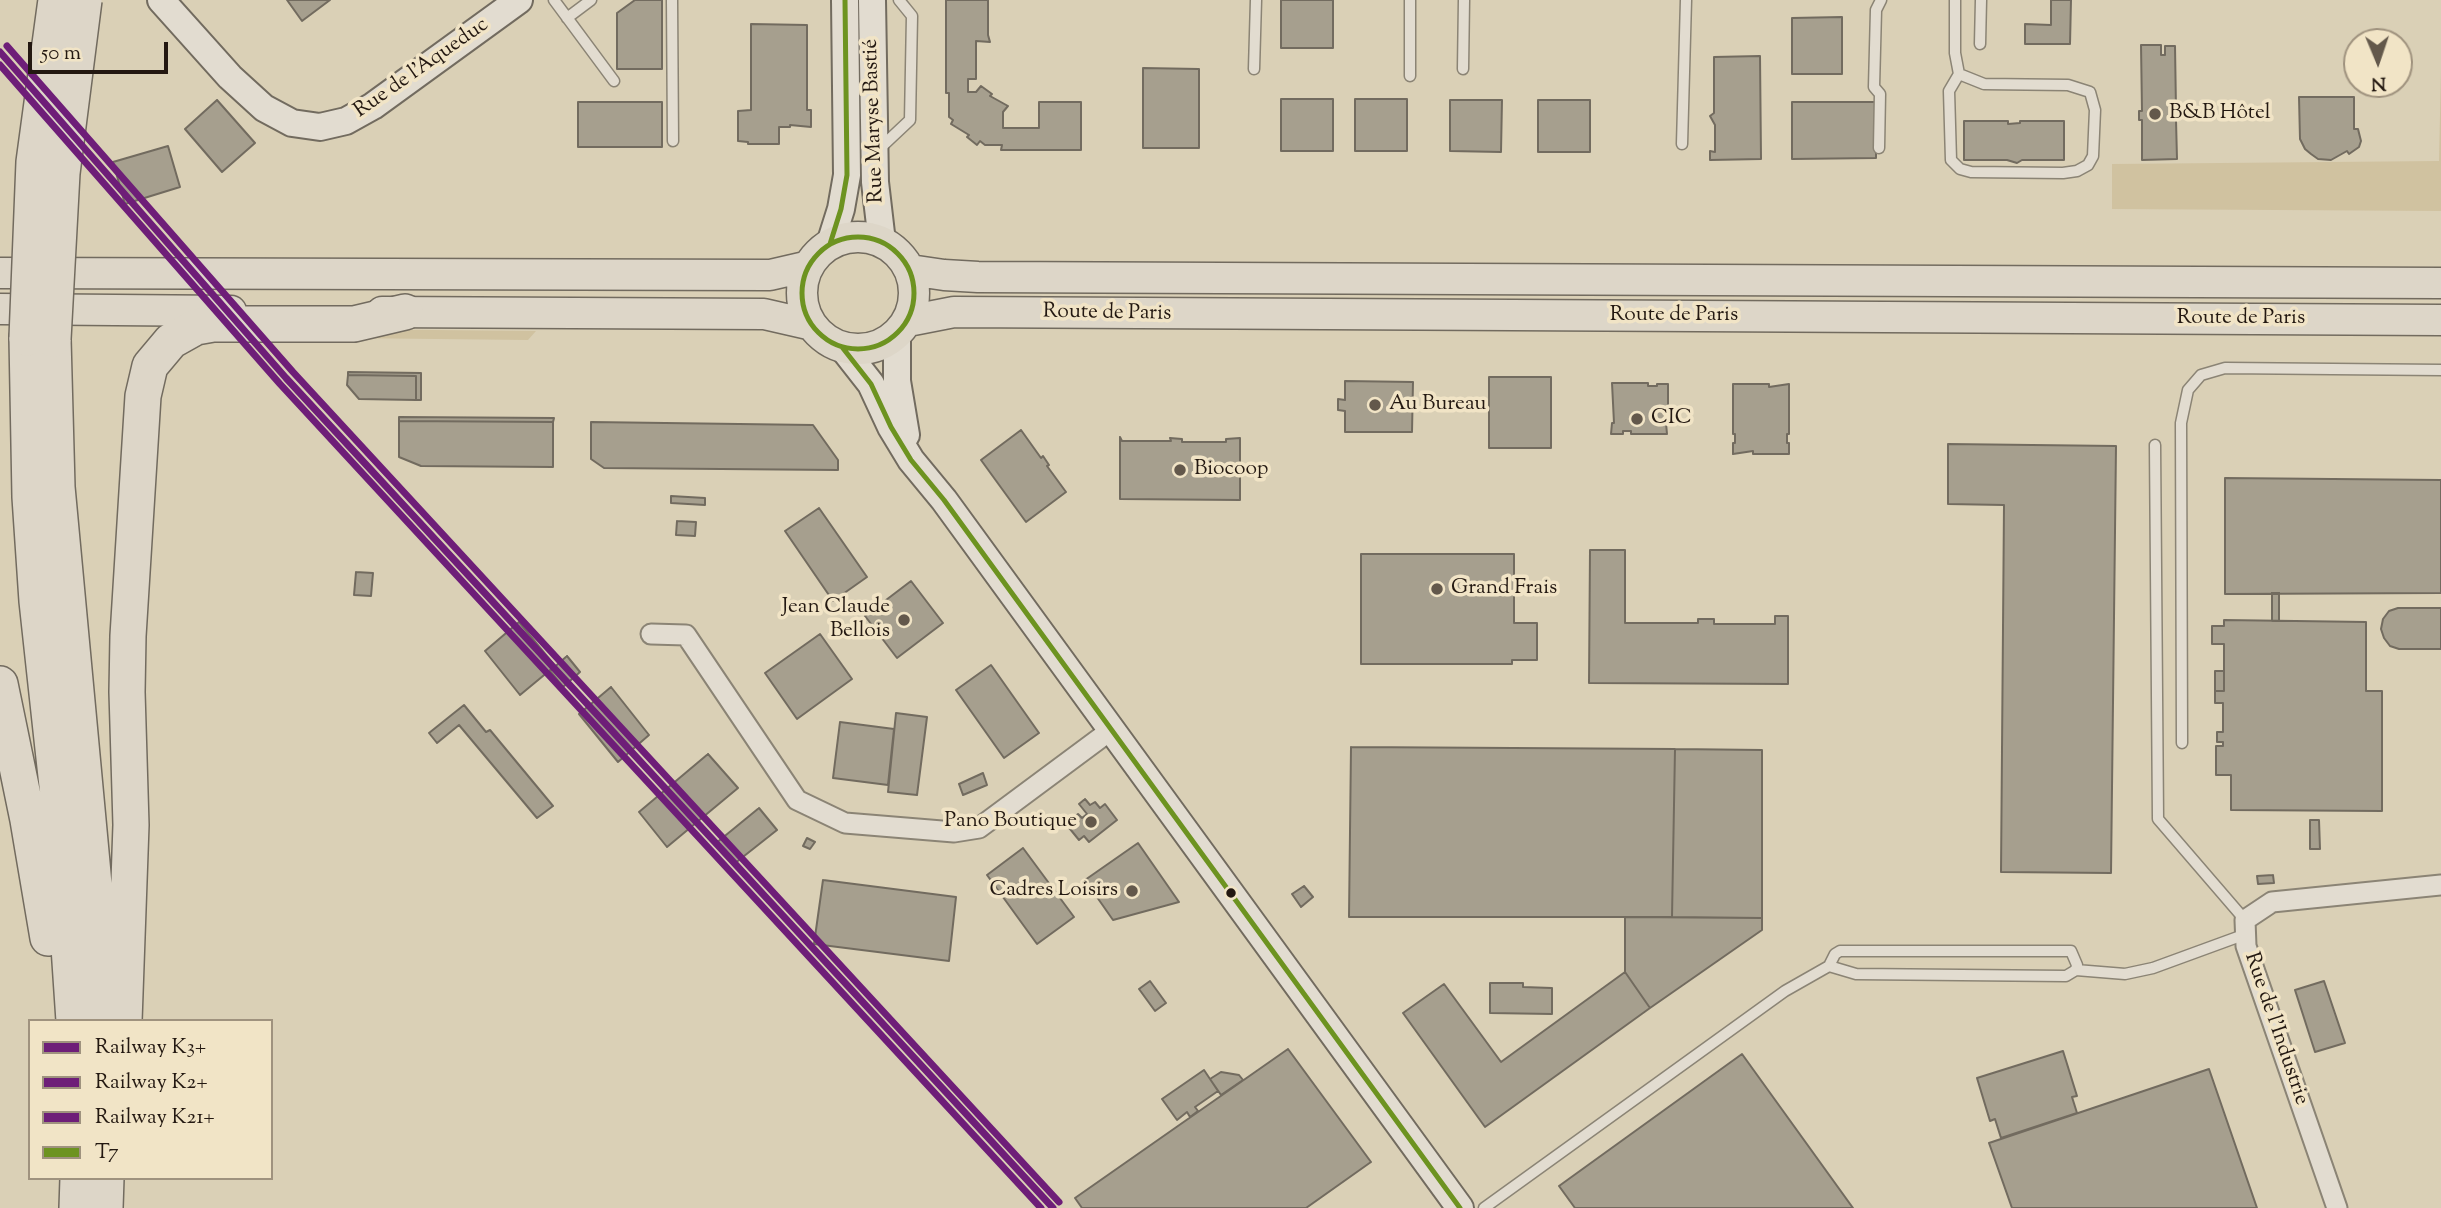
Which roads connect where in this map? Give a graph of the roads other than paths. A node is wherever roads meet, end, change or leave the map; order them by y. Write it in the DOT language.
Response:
graph roads {
  1 [pos="56,0"];
  2 [pos="84,0"];
  3 [pos="161,0"];
  4 [pos="519,0"];
  5 [pos="554,0"];
  6 [pos="591,0"];
  7 [pos="672,0"];
  8 [pos="845,0"];
  9 [pos="872,0"];
  10 [pos="899,0"];
  11 [pos="1256,0"];
  12 [pos="1410,0"];
  13 [pos="1464,0"];
  14 [pos="1686,0"];
  15 [pos="1881,0"];
  16 [pos="1955,0"];
  17 [pos="1981,0"];
  18 [pos="567,18"];
  19 [pos="1980,44"];
  20 [pos="1254,69"];
  21 [pos="1463,69"];
  22 [pos="1959,74"];
  23 [pos="1410,76"];
  24 [pos="614,81"];
  25 [pos="673,141"];
  26 [pos="1682,144"];
  27 [pos="1879,148"];
  28 [pos="874,154"];
  29 [pos="882,242"];
  30 [pos="830,244"];
  31 [pos="809,266"];
  32 [pos="910,270"];
  33 [pos="0,273"];
  34 [pos="2432,281"];
  35 [pos="0,309"];
  36 [pos="2441,309"];
  37 [pos="405,312"];
  38 [pos="2176,318"];
  39 [pos="2441,320"];
  40 [pos="812,325"];
  41 [pos="902,327"];
  42 [pos="40,339"];
  43 [pos="842,347"];
  44 [pos="2441,370"];
  45 [pos="2155,445"];
  46 [pos="911,460"];
  47 [pos="651,634"];
  48 [pos="0,684"];
  49 [pos="1111,730"];
  50 [pos="2182,743"];
  51 [pos="2441,885"];
  52 [pos="2246,927"];
  53 [pos="1829,966"];
  54 [pos="2076,970"];
  55 [pos="59,1019"];
  56 [pos="74,1019"];
  57 [pos="103,1019"];
  58 [pos="124,1019"];
  59 [pos="78,1180"];
  60 [pos="106,1180"];
  61 [pos="77,1208"];
  62 [pos="105,1208"];
  63 [pos="1460,1208"];
  64 [pos="1484,1208"];
  65 [pos="2337,1208"];
  1 -- 42 [label="highway, bridge"];
  2 -- 42 [label="highway, bridge"];
  3 -- 4 [label="street, Rue de l'Aqueduc"];
  5 -- 18 [label="lane"];
  6 -- 18 [label="lane"];
  7 -- 25 [label="lane"];
  8 -- 30 [label="street, Rue Maryse Bastié"];
  9 -- 28 [label="street, Rue Maryse Bastié"];
  10 -- 28 [label="lane"];
  11 -- 20 [label="lane"];
  12 -- 23 [label="lane"];
  13 -- 21 [label="lane"];
  14 -- 26 [label="lane"];
  15 -- 27 [label="lane"];
  16 -- 22 [label="lane"];
  17 -- 19 [label="lane"];
  18 -- 24 [label="lane"];
  22 -- 22 [label="lane"];
  28 -- 29 [label="street, Rue Maryse Bastié"];
  29 -- 30 [label="main road"];
  29 -- 32 [label="main road"];
  30 -- 31 [label="main road"];
  31 -- 33 [label="main road"];
  31 -- 40 [label="main road"];
  32 -- 34 [label="main road, Route de Paris"];
  32 -- 41 [label="main road"];
  35 -- 37 [label="main road"];
  36 -- 38 [label="main road"];
  37 -- 40 [label="main road"];
  37 -- 58 [label="highway"];
  38 -- 39 [label="main road, Route de Paris"];
  38 -- 41 [label="main road, Route de Paris"];
  40 -- 43 [label="main road"];
  41 -- 43 [label="main road"];
  41 -- 46 [label="street"];
  42 -- 56 [label="highway"];
  42 -- 57 [label="highway"];
  43 -- 46 [label="street"];
  44 -- 50 [label="lane"];
  45 -- 52 [label="lane"];
  46 -- 49 [label="street"];
  47 -- 49 [label="street"];
  48 -- 55 [label="highway"];
  49 -- 63 [label="street"];
  51 -- 52 [label="street"];
  52 -- 54 [label="lane"];
  52 -- 65 [label="street, Rue de l'Industrie"];
  53 -- 54 [label="lane"];
  53 -- 54 [label="lane"];
  53 -- 64 [label="lane"];
  59 -- 61 [label="highway"];
  60 -- 62 [label="highway"];
}
